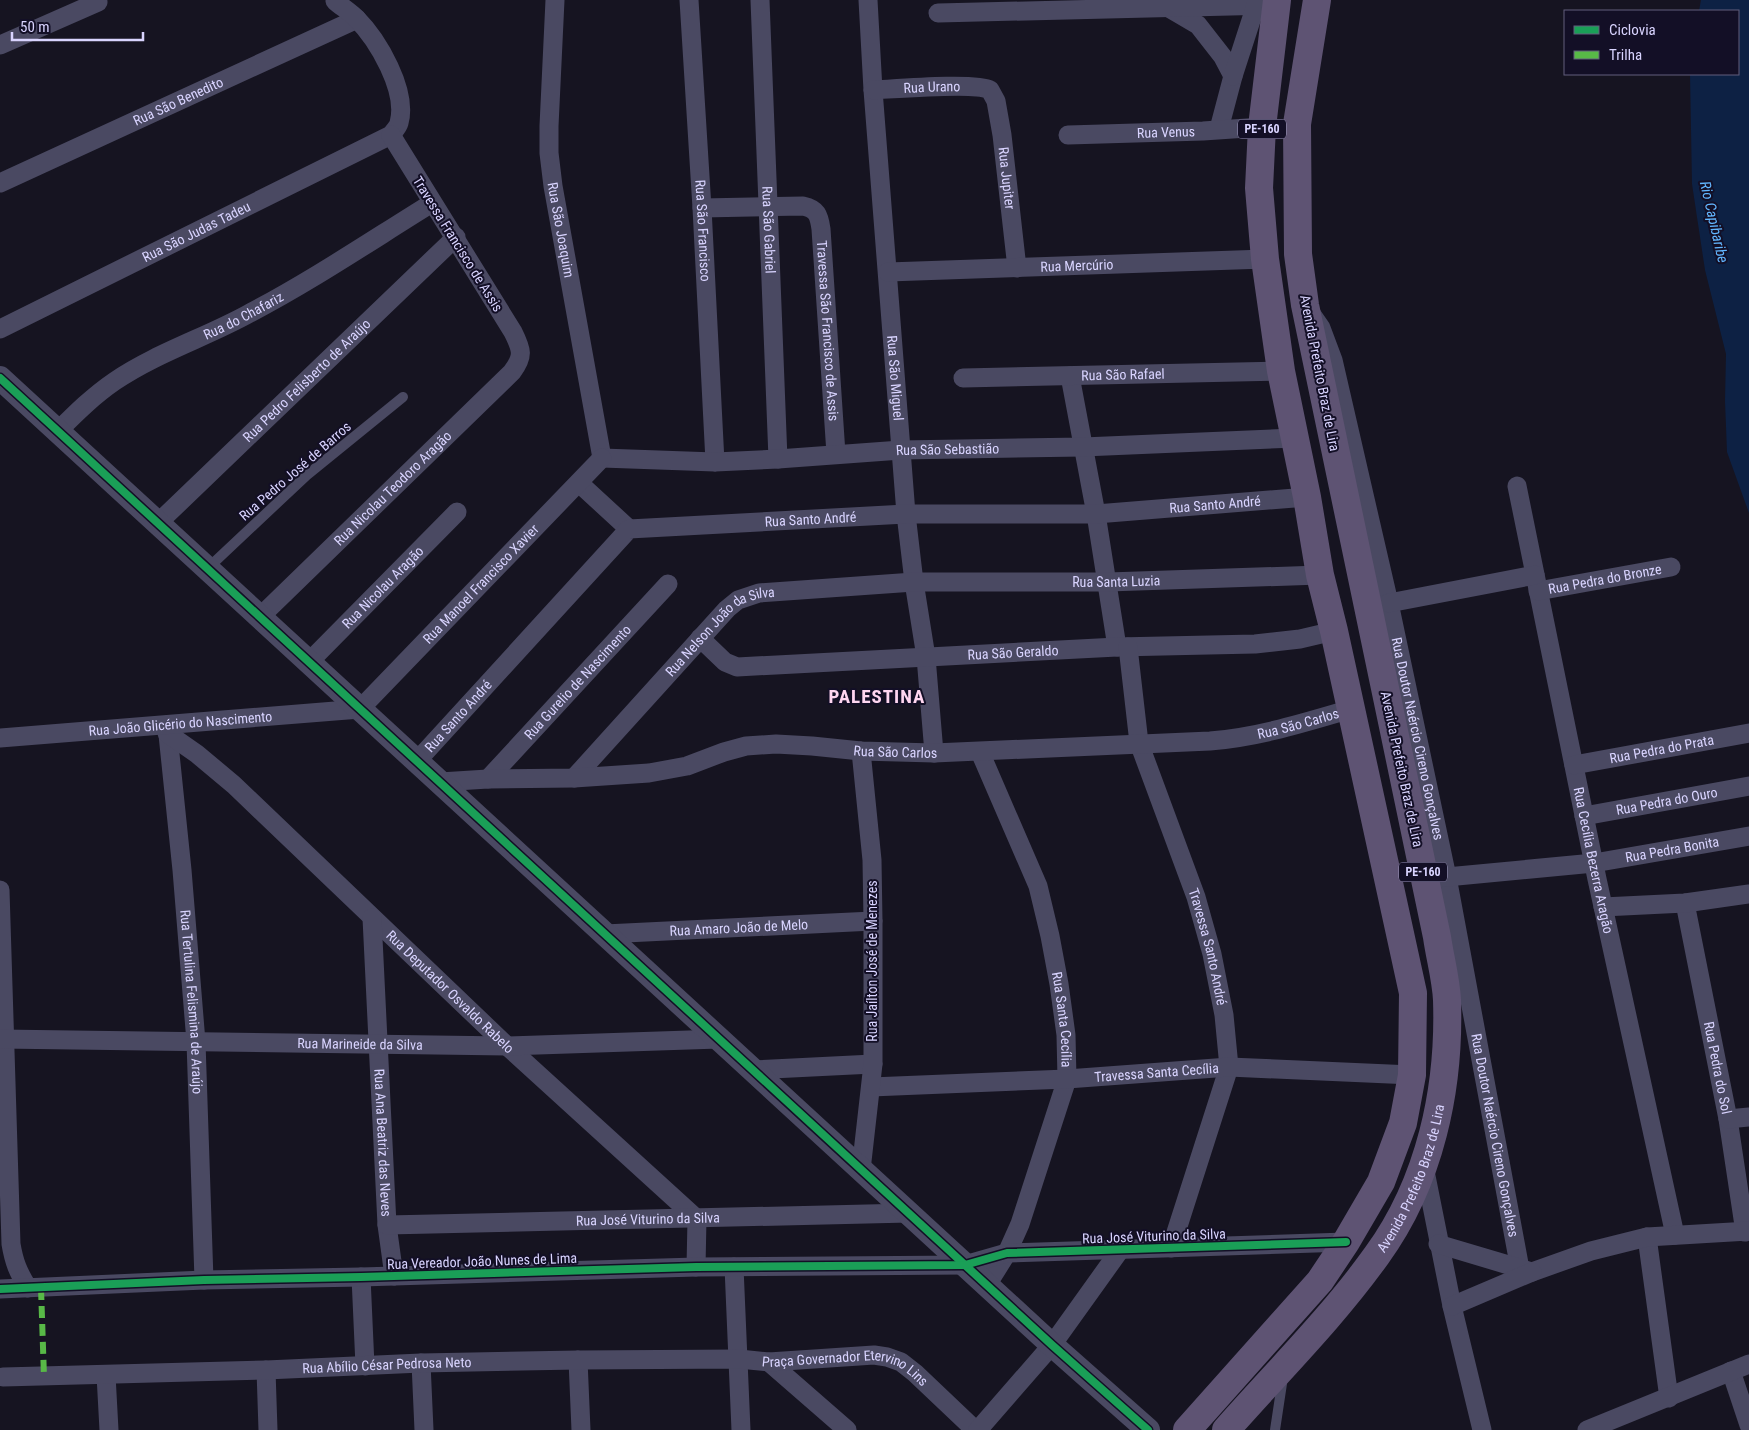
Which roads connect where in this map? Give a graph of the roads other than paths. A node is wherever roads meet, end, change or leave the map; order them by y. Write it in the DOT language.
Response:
graph roads {
  1 [pos="555,0"];
  2 [pos="689,0"];
  3 [pos="760,0"];
  4 [pos="868,0"];
  5 [pos="1317,0"];
  6 [pos="335,1"];
  7 [pos="98,2"];
  8 [pos="1270,3"];
  9 [pos="1168,8"];
  10 [pos="938,13"];
  11 [pos="357,19"];
  12 [pos="0,45"];
  13 [pos="1233,76"];
  14 [pos="873,90"];
  15 [pos="990,90"];
  16 [pos="1262,127"];
  17 [pos="1219,130"];
  18 [pos="391,135"];
  19 [pos="1068,135"];
  20 [pos="0,183"];
  21 [pos="432,203"];
  22 [pos="769,206"];
  23 [pos="702,208"];
  24 [pos="456,237"];
  25 [pos="1266,259"];
  26 [pos="1017,268"];
  27 [pos="888,272"];
  28 [pos="1305,305"];
  29 [pos="0,329"];
  30 [pos="522,355"];
  31 [pos="1281,371"];
  32 [pos="1070,376"];
  33 [pos="0,378"];
  34 [pos="964,378"];
  35 [pos="403,397"];
  36 [pos="58,431"];
  37 [pos="1295,438"];
  38 [pos="1083,447"];
  39 [pos="901,450"];
  40 [pos="836,454"];
  41 [pos="602,458"];
  42 [pos="778,459"];
  43 [pos="715,462"];
  44 [pos="579,483"];
  45 [pos="1517,486"];
  46 [pos="1307,496"];
  47 [pos="457,512"];
  48 [pos="906,514"];
  49 [pos="1096,514"];
  50 [pos="158,523"];
  51 [pos="629,529"];
  52 [pos="1671,567"];
  53 [pos="207,568"];
  54 [pos="1320,575"];
  55 [pos="914,582"];
  56 [pos="1108,582"];
  57 [pos="1537,583"];
  58 [pos="668,584"];
  59 [pos="1389,603"];
  60 [pos="260,617"];
  61 [pos="1334,631"];
  62 [pos="700,638"];
  63 [pos="1122,647"];
  64 [pos="926,657"];
  65 [pos="309,662"];
  66 [pos="360,709"];
  67 [pos="1350,710"];
  68 [pos="167,729"];
  69 [pos="1749,733"];
  70 [pos="0,738"];
  71 [pos="1139,743"];
  72 [pos="862,751"];
  73 [pos="980,752"];
  74 [pos="934,753"];
  75 [pos="417,761"];
  76 [pos="1574,765"];
  77 [pos="574,778"];
  78 [pos="488,779"];
  79 [pos="440,782"];
  80 [pos="1749,786"];
  81 [pos="1584,816"];
  82 [pos="1749,836"];
  83 [pos="1594,863"];
  84 [pos="1436,878"];
  85 [pos="0,890"];
  86 [pos="1749,894"];
  87 [pos="1684,903"];
  88 [pos="1604,907"];
  89 [pos="372,918"];
  90 [pos="873,921"];
  91 [pos="605,934"];
  92 [pos="2,1039"];
  93 [pos="719,1039"];
  94 [pos="196,1042"];
  95 [pos="378,1043"];
  96 [pos="507,1046"];
  97 [pos="873,1064"];
  98 [pos="1229,1067"];
  99 [pos="753,1070"];
  100 [pos="1412,1075"];
  101 [pos="1067,1079"];
  102 [pos="871,1087"];
  103 [pos="1749,1116"];
  104 [pos="1728,1119"];
  105 [pos="1423,1165"];
  106 [pos="861,1170"];
  107 [pos="908,1213"];
  108 [pos="697,1219"];
  109 [pos="387,1225"];
  110 [pos="1747,1231"];
  111 [pos="1675,1235"];
  112 [pos="1647,1236"];
  113 [pos="1346,1242"];
  114 [pos="1438,1244"];
  115 [pos="1171,1248"];
  116 [pos="1120,1250"];
  117 [pos="1007,1253"];
  118 [pos="965,1265"];
  119 [pos="696,1267"];
  120 [pos="734,1267"];
  121 [pos="1526,1271"];
  122 [pos="394,1276"];
  123 [pos="361,1277"];
  124 [pos="204,1280"];
  125 [pos="987,1285"];
  126 [pos="28,1288"];
  127 [pos="0,1289"];
  128 [pos="1452,1306"];
  129 [pos="1052,1344"];
  130 [pos="739,1359"];
  131 [pos="578,1360"];
  132 [pos="769,1362"];
  133 [pos="1286,1362"];
  134 [pos="421,1363"];
  135 [pos="1749,1364"];
  136 [pos="365,1366"];
  137 [pos="266,1370"];
  138 [pos="1731,1372"];
  139 [pos="106,1375"];
  140 [pos="3,1378"];
  141 [pos="1669,1398"];
  142 [pos="1241,1420"];
  143 [pos="1749,1424"];
  144 [pos="109,1430"];
  145 [pos="268,1430"];
  146 [pos="424,1430"];
  147 [pos="581,1430"];
  148 [pos="741,1430"];
  149 [pos="847,1430"];
  150 [pos="977,1430"];
  151 [pos="1148,1430"];
  152 [pos="1187,1430"];
  153 [pos="1226,1430"];
  154 [pos="1275,1430"];
  155 [pos="1482,1430"];
  156 [pos="1587,1430"];
  1 -- 41 [label="street, Rua São Joaquim"];
  2 -- 23 [label="street, Rua São Francisco"];
  3 -- 22 [label="street, Rua São Gabriel"];
  4 -- 14 [label="street, Rua São Miguel"];
  5 -- 28 [label="main road, Avenida Prefeito Braz de Lira / PE-160"];
  6 -- 11 [label="street"];
  7 -- 12 [label="street"];
  8 -- 9 [label="street"];
  8 -- 13 [label="street"];
  8 -- 16 [label="main road, PE-160"];
  9 -- 10 [label="street"];
  9 -- 13 [label="street"];
  11 -- 18 [label="street"];
  11 -- 20 [label="street, Rua São Benedito"];
  13 -- 17 [label="street"];
  14 -- 15 [label="street, Rua Urano"];
  14 -- 27 [label="street, Rua São Miguel"];
  15 -- 26 [label="street, Rua Jupiter"];
  16 -- 17 [label="street, Rua Venus"];
  16 -- 25 [label="main road, PE-160"];
  17 -- 19 [label="street, Rua Venus"];
  18 -- 21 [label="street, Travessa Francisco de Assis"];
  18 -- 29 [label="street, Rua São Judas Tadeu"];
  21 -- 24 [label="street, Travessa Francisco de Assis"];
  21 -- 36 [label="street, Rua do Chafariz"];
  22 -- 23 [label="street"];
  22 -- 40 [label="street, Travessa São Francisco de Assis"];
  22 -- 42 [label="street, Rua São Gabriel"];
  23 -- 43 [label="street, Rua São Francisco"];
  24 -- 30 [label="street, Travessa Francisco de Assis"];
  24 -- 50 [label="street, Rua Pedro Felisberto de Araújo"];
  25 -- 26 [label="street, Rua Mercúrio"];
  25 -- 31 [label="main road, Avenida Prefeito Braz de Lira / PE-160"];
  26 -- 27 [label="street, Rua Mercúrio"];
  27 -- 39 [label="street, Rua São Miguel"];
  28 -- 59 [label="street, Rua Doutor Naércio Cireno Gonçalves"];
  28 -- 84 [label="main road, Avenida Prefeito Braz de Lira / PE-160"];
  30 -- 60 [label="street, Rua Nicolau Teodoro Aragão"];
  31 -- 32 [label="street, Rua São Rafael"];
  31 -- 37 [label="main road, Avenida Prefeito Braz de Lira / PE-160"];
  32 -- 34 [label="street, Rua São Rafael"];
  32 -- 38 [label="street, Travessa Santo André"];
  33 -- 36 [label="street"];
  35 -- 53 [label="lane, Rua Pedro José de Barros"];
  36 -- 50 [label="street"];
  37 -- 38 [label="street, Rua São Sebastião"];
  37 -- 46 [label="main road, Avenida Prefeito Braz de Lira / PE-160"];
  38 -- 39 [label="street, Rua São Sebastião"];
  38 -- 49 [label="street, Travessa Santo André"];
  39 -- 40 [label="street, Rua São Sebastião"];
  39 -- 48 [label="street, Rua São Miguel"];
  40 -- 42 [label="street, Rua São Sebastião"];
  41 -- 43 [label="street, Rua São Sebastião"];
  41 -- 44 [label="street, Rua Manoel Francisco Xavier"];
  42 -- 43 [label="street, Rua São Sebastião"];
  44 -- 51 [label="street"];
  44 -- 66 [label="street, Rua Manoel Francisco Xavier"];
  45 -- 57 [label="street, Rua Cecília Bezerra Aragão"];
  46 -- 49 [label="street, Rua Santo André"];
  46 -- 54 [label="main road, Avenida Prefeito Braz de Lira / PE-160"];
  47 -- 65 [label="street, Rua Nicolau Aragão"];
  48 -- 49 [label="street, Rua Santo André"];
  48 -- 51 [label="street, Rua Santo André"];
  48 -- 55 [label="street, Rua São Miguel"];
  49 -- 56 [label="street, Travessa Santo André"];
  50 -- 53 [label="street"];
  51 -- 75 [label="street, Rua Santo André"];
  52 -- 57 [label="street, Rua Pedra do Bronze"];
  53 -- 60 [label="street"];
  54 -- 56 [label="street, Rua Santa Luzia"];
  54 -- 61 [label="main road, Avenida Prefeito Braz de Lira / PE-160"];
  55 -- 56 [label="street, Rua Santa Luzia"];
  55 -- 62 [label="street, Rua Nelson João da Silva"];
  55 -- 64 [label="street, Rua São Miguel"];
  56 -- 63 [label="street, Travessa Santo André"];
  57 -- 59 [label="street, Rua Pedra do Bronze"];
  57 -- 76 [label="street, Rua Cecília Bezerra Aragão"];
  58 -- 78 [label="street, Rua Gurelio de Nascimento"];
  59 -- 84 [label="street, Rua Doutor Naércio Cireno Gonçalves"];
  60 -- 65 [label="street"];
  61 -- 63 [label="street, Rua São Geraldo"];
  61 -- 67 [label="main road, Avenida Prefeito Braz de Lira / PE-160"];
  62 -- 64 [label="street, Rua São Geraldo"];
  62 -- 77 [label="street, Rua Nelson João da Silva"];
  63 -- 64 [label="street, Rua São Geraldo"];
  63 -- 71 [label="street, Travessa Santo André"];
  64 -- 74 [label="street, Rua São Miguel"];
  65 -- 66 [label="street"];
  66 -- 68 [label="street, Rua João Glicério do Nascimento"];
  66 -- 75 [label="street"];
  67 -- 71 [label="street, Rua São Carlos"];
  67 -- 100 [label="main road, Avenida Prefeito Braz de Lira / PE-160"];
  68 -- 70 [label="street, Rua João Glicério do Nascimento"];
  68 -- 89 [label="street, Rua Deputador Osvaldo Rabelo"];
  68 -- 94 [label="street, Rua Tertulina Felismina de Araújo"];
  69 -- 76 [label="street, Rua Pedra do Prata"];
  71 -- 73 [label="street, Rua São Carlos"];
  71 -- 98 [label="street, Travessa Santo André"];
  72 -- 74 [label="street, Rua São Carlos"];
  72 -- 77 [label="street, Rua São Carlos"];
  72 -- 90 [label="street, Rua Jaílton José de Menezes"];
  73 -- 74 [label="street, Rua São Carlos"];
  73 -- 101 [label="street, Rua Santa Cecília"];
  75 -- 79 [label="street"];
  76 -- 81 [label="street, Rua Cecília Bezerra Aragão"];
  77 -- 78 [label="street, Rua São Carlos"];
  78 -- 79 [label="street, Rua São Carlos"];
  79 -- 91 [label="street"];
  80 -- 81 [label="street, Rua Pedra do Ouro"];
  81 -- 83 [label="street, Rua Cecília Bezerra Aragão"];
  82 -- 83 [label="street, Rua Pedra Bonita"];
  83 -- 84 [label="street, Rua Pedra Bonita"];
  83 -- 88 [label="street, Rua Cecília Bezerra Aragão"];
  84 -- 105 [label="main road, Avenida Prefeito Braz de Lira / PE-160"];
  84 -- 121 [label="street, Rua Doutor Naércio Cireno Gonçalves"];
  85 -- 92 [label="street"];
  86 -- 87 [label="street"];
  87 -- 88 [label="street"];
  87 -- 104 [label="street, Rua Pedra do Sol"];
  88 -- 111 [label="street, Rua Cecília Bezerra Aragão"];
  89 -- 95 [label="street, Rua Ana Beatriz das Neves"];
  89 -- 96 [label="street, Rua Deputador Osvaldo Rabelo"];
  90 -- 91 [label="street, Rua Amaro João de Melo"];
  90 -- 97 [label="street, Rua Jaílton José de Menezes"];
  91 -- 93 [label="street"];
  92 -- 94 [label="street, Rua Marineide da Silva"];
  92 -- 126 [label="street"];
  93 -- 96 [label="street, Rua Marineide da Silva"];
  93 -- 99 [label="street"];
  94 -- 95 [label="street, Rua Marineide da Silva"];
  94 -- 124 [label="street, Rua Tertulina Felismina de Araújo"];
  95 -- 96 [label="street, Rua Marineide da Silva"];
  95 -- 109 [label="street, Rua Ana Beatriz das Neves"];
  96 -- 108 [label="street, Rua Deputador Osvaldo Rabelo"];
  97 -- 99 [label="street"];
  97 -- 102 [label="street, Rua Jaílton José de Menezes"];
  98 -- 100 [label="street, Travessa Santa Cecília"];
  98 -- 101 [label="street, Travessa Santa Cecília"];
  98 -- 115 [label="street, Travessa Santo André"];
  99 -- 106 [label="street"];
  100 -- 113 [label="main road, Avenida Prefeito Braz de Lira / PE-160"];
  101 -- 102 [label="street, Travessa Santa Cecília"];
  101 -- 117 [label="street, Rua Santa Cecília"];
  102 -- 106 [label="street, Rua Jaílton José de Menezes"];
  103 -- 104 [label="street"];
  104 -- 110 [label="street, Rua Pedra do Sol"];
  105 -- 114 [label="street"];
  105 -- 133 [label="main road, Avenida Prefeito Braz de Lira / PE-160"];
  106 -- 107 [label="street"];
  107 -- 108 [label="street, Rua José Viturino da Silva"];
  107 -- 118 [label="street"];
  108 -- 109 [label="street, Rua José Viturino da Silva"];
  108 -- 119 [label="street"];
  109 -- 122 [label="street, Rua Ana Beatriz das Neves"];
  110 -- 111 [label="street, Rua Pedra do Sol"];
  111 -- 112 [label="street, Rua Pedra do Sol"];
  112 -- 121 [label="street, Rua Pedra do Sol"];
  112 -- 141 [label="street"];
  113 -- 115 [label="street, Rua José Viturino da Silva"];
  113 -- 152 [label="main road, Avenida Prefeito Braz de Lira / PE-160"];
  114 -- 121 [label="street"];
  114 -- 128 [label="street"];
  115 -- 116 [label="street, Rua José Viturino da Silva"];
  116 -- 117 [label="street, Rua José Viturino da Silva"];
  116 -- 129 [label="street"];
  117 -- 118 [label="street, Rua José Viturino da Silva"];
  117 -- 125 [label="street, Rua Santa Cecília"];
  118 -- 120 [label="street, Rua Vereador João Nunes de Lima"];
  118 -- 125 [label="street"];
  119 -- 120 [label="street, Rua Vereador João Nunes de Lima"];
  119 -- 122 [label="street, Rua Vereador João Nunes de Lima"];
  120 -- 130 [label="street"];
  121 -- 128 [label="street, Rua Pedra do Sol"];
  122 -- 123 [label="street, Rua Vereador João Nunes de Lima"];
  123 -- 124 [label="street, Rua Vereador João Nunes de Lima"];
  123 -- 136 [label="street"];
  124 -- 126 [label="street, Rua Vereador João Nunes de Lima"];
  125 -- 129 [label="street"];
  126 -- 127 [label="street, Rua Vereador João Nunes de Lima"];
  128 -- 155 [label="street"];
  129 -- 150 [label="street"];
  129 -- 151 [label="street"];
  130 -- 131 [label="street, Rua Abílio César Pedrosa Neto"];
  130 -- 132 [label="street, Rua Abílio César Pedrosa Neto"];
  130 -- 148 [label="street"];
  131 -- 134 [label="street, Rua Abílio César Pedrosa Neto"];
  131 -- 147 [label="street"];
  132 -- 149 [label="street, Praça Governador Etervino Lins"];
  132 -- 150 [label="street, Praça Governador Etervino Lins"];
  133 -- 142 [label="main road, Avenida Prefeito Braz de Lira / PE-160"];
  133 -- 154 [label="lane"];
  134 -- 136 [label="street, Rua Abílio César Pedrosa Neto"];
  134 -- 146 [label="street"];
  135 -- 138 [label="street"];
  136 -- 137 [label="street, Rua Abílio César Pedrosa Neto"];
  137 -- 139 [label="street, Rua Abílio César Pedrosa Neto"];
  137 -- 145 [label="street"];
  138 -- 141 [label="street"];
  138 -- 143 [label="street"];
  139 -- 140 [label="street, Rua Abílio César Pedrosa Neto"];
  139 -- 144 [label="street"];
  141 -- 156 [label="street"];
  142 -- 153 [label="main road, Avenida Prefeito Braz de Lira / PE-160"];
}
